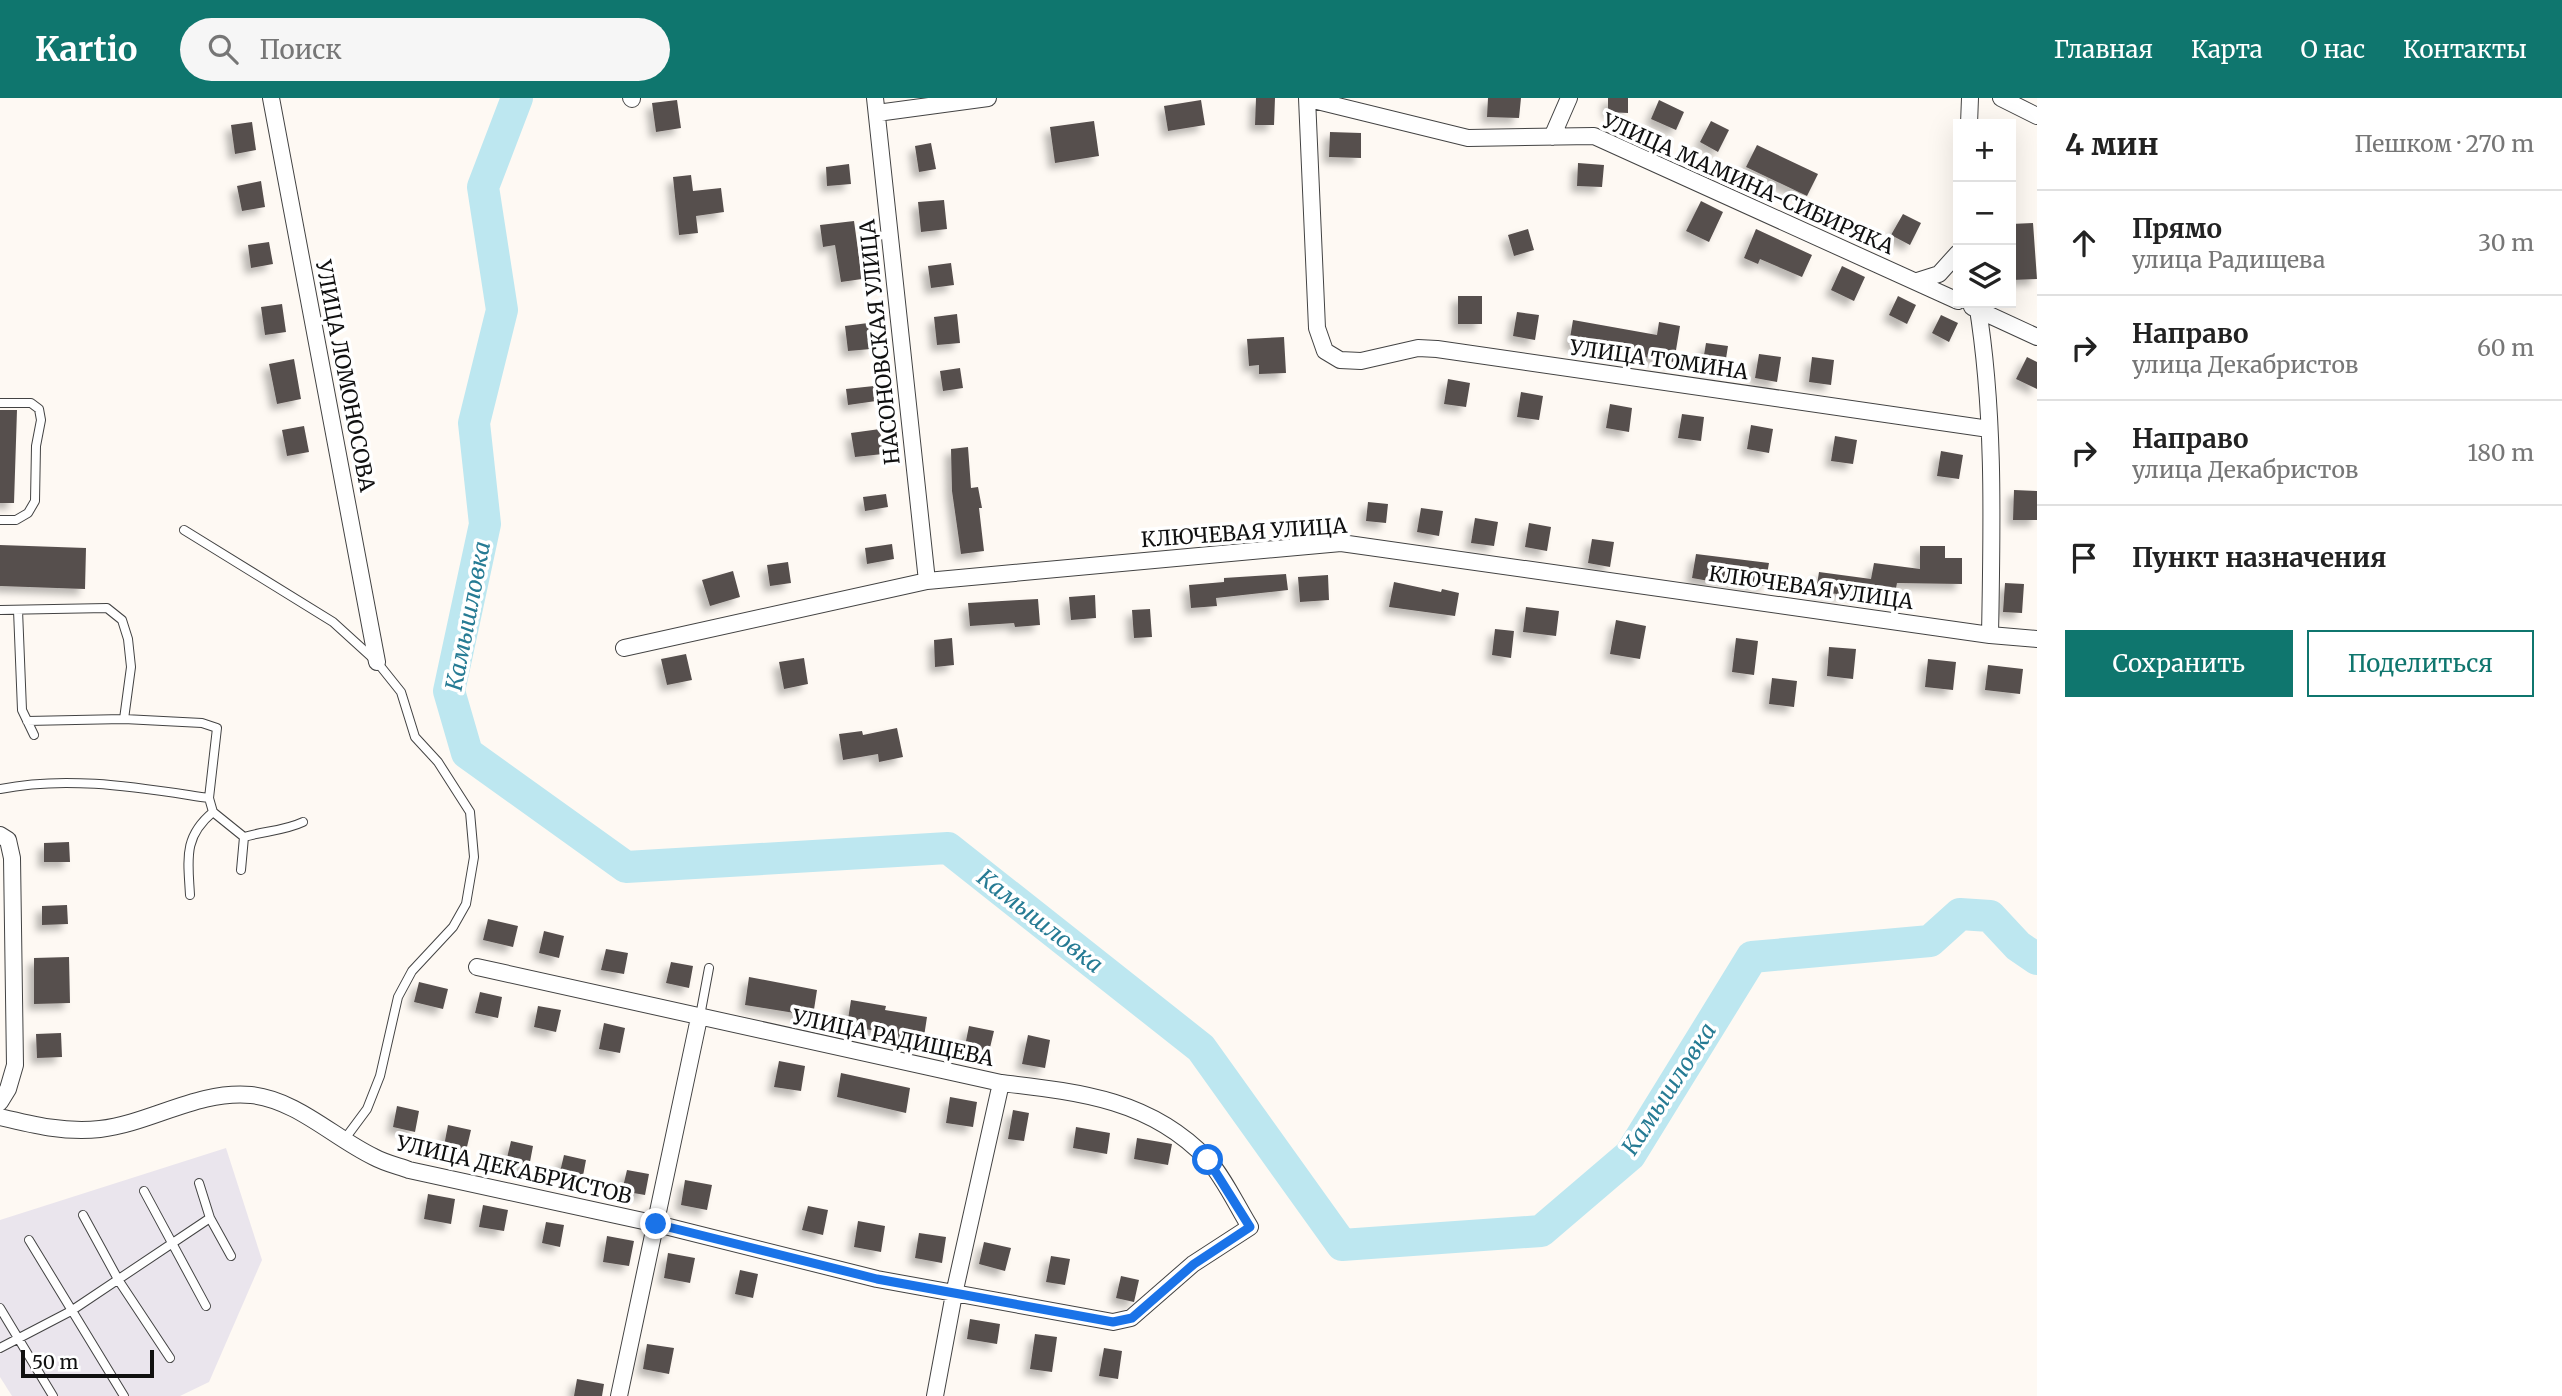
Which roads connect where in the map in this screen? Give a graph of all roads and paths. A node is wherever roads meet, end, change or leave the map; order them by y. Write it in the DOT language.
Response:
graph roads {
  1 [pos="271,98"];
  2 [pos="988,98"];
  3 [pos="1569,98"];
  4 [pos="1970,98"];
  5 [pos="2001,98"];
  6 [pos="1308,99"];
  7 [pos="876,106"];
  8 [pos="2037,116"];
  9 [pos="1969,119"];
  10 [pos="1552,137"];
  11 [pos="1953,259"];
  12 [pos="1917,281"];
  13 [pos="1953,299"];
  14 [pos="1978,308"];
  15 [pos="1980,308"];
  16 [pos="2037,337"];
  17 [pos="0,403"];
  18 [pos="1989,429"];
  19 [pos="0,520"];
  20 [pos="184,530"];
  21 [pos="927,581"];
  22 [pos="0,610"];
  23 [pos="18,610"];
  24 [pos="1990,635"];
  25 [pos="2037,639"];
  26 [pos="624,648"];
  27 [pos="377,662"];
  28 [pos="124,719"];
  29 [pos="27,721"];
  30 [pos="34,735"];
  31 [pos="0,789"];
  32 [pos="209,798"];
  33 [pos="213,812"];
  34 [pos="303,822"];
  35 [pos="0,835"];
  36 [pos="244,837"];
  37 [pos="241,870"];
  38 [pos="190,895"];
  39 [pos="477,967"];
  40 [pos="709,968"];
  41 [pos="699,1018"];
  42 [pos="1001,1083"];
  43 [pos="0,1102"];
  44 [pos="0,1117"];
  45 [pos="344,1140"];
  46 [pos="199,1183"];
  47 [pos="144,1191"];
  48 [pos="83,1216"];
  49 [pos="210,1218"];
  50 [pos="656,1224"];
  51 [pos="1250,1227"];
  52 [pos="29,1240"];
  53 [pos="173,1241"];
  54 [pos="231,1256"];
  55 [pos="119,1281"];
  56 [pos="954,1293"];
  57 [pos="206,1306"];
  58 [pos="0,1308"];
  59 [pos="71,1311"];
  60 [pos="19,1338"];
  61 [pos="0,1348"];
  62 [pos="170,1358"];
  63 [pos="53,1396"];
  64 [pos="124,1396"];
  65 [pos="619,1396"];
  66 [pos="935,1396"];
  1 -- 27 [label="street, УЛИЦА ЛОМОНОСОВА"];
  2 -- 7 [label="street"];
  3 -- 10 [label="street"];
  4 -- 9 [label="street"];
  5 -- 8 [label="street"];
  6 -- 10 [label="street, УЛИЦА МАМИНА-СИБИРЯКА"];
  6 -- 18 [label="street, УЛИЦА ТОМИНА"];
  7 -- 21 [label="street, НАСОНОВСКАЯ УЛИЦА"];
  10 -- 12 [label="street, УЛИЦА МАМИНА-СИБИРЯКА"];
  11 -- 12 [label="street"];
  12 -- 13 [label="street, УЛИЦА МАМИНА-СИБИРЯКА"];
  14 -- 18 [label="street"];
  15 -- 16 [label="street, УЛИЦА МАМИНА-СИБИРЯКА"];
  17 -- 19 [label="lane"];
  18 -- 24 [label="street"];
  20 -- 27 [label="lane"];
  21 -- 24 [label="street, КЛЮЧЕВАЯ УЛИЦА"];
  21 -- 26 [label="street, КЛЮЧЕВАЯ УЛИЦА"];
  22 -- 23 [label="lane"];
  23 -- 28 [label="lane"];
  23 -- 29 [label="lane"];
  24 -- 25 [label="street, КЛЮЧЕВАЯ УЛИЦА"];
  27 -- 45 [label="lane"];
  28 -- 29 [label="lane"];
  28 -- 32 [label="lane"];
  29 -- 30 [label="lane"];
  31 -- 32 [label="lane"];
  32 -- 33 [label="lane"];
  33 -- 36 [label="lane"];
  33 -- 38 [label="lane"];
  34 -- 36 [label="lane"];
  35 -- 43 [label="street"];
  36 -- 37 [label="lane"];
  39 -- 41 [label="street, УЛИЦА РАДИЩЕВА"];
  40 -- 41 [label="lane"];
  41 -- 42 [label="street, УЛИЦА РАДИЩЕВА"];
  41 -- 50 [label="street"];
  42 -- 51 [label="street, УЛИЦА РАДИЩЕВА"];
  42 -- 56 [label="street"];
  44 -- 45 [label="street, УЛИЦА ДЕКАБРИСТОВ"];
  45 -- 50 [label="street, УЛИЦА ДЕКАБРИСТОВ"];
  46 -- 49 [label="lane"];
  47 -- 53 [label="lane"];
  48 -- 55 [label="lane"];
  49 -- 53 [label="lane"];
  49 -- 54 [label="lane"];
  50 -- 56 [label="street, УЛИЦА ДЕКАБРИСТОВ"];
  50 -- 65 [label="street"];
  51 -- 56 [label="street, УЛИЦА ДЕКАБРИСТОВ"];
  52 -- 59 [label="lane"];
  53 -- 55 [label="lane"];
  53 -- 57 [label="lane"];
  55 -- 59 [label="lane"];
  55 -- 62 [label="lane"];
  56 -- 66 [label="street"];
  58 -- 60 [label="lane"];
  59 -- 60 [label="lane"];
  59 -- 64 [label="lane"];
  60 -- 61 [label="lane"];
  60 -- 63 [label="lane"];
}
